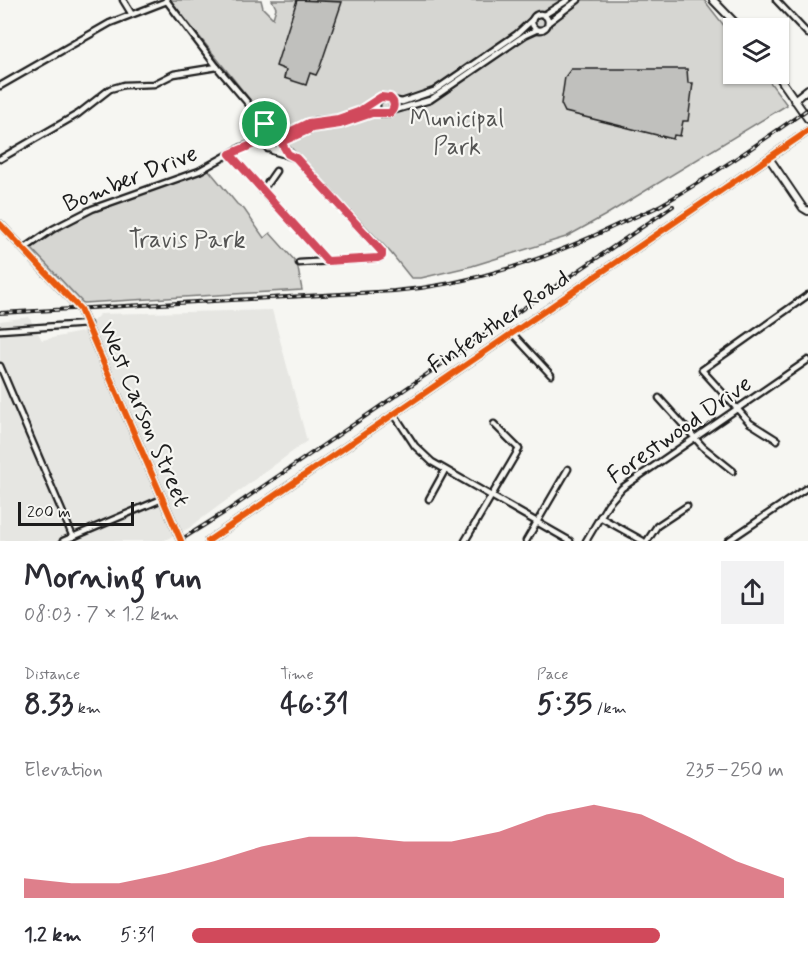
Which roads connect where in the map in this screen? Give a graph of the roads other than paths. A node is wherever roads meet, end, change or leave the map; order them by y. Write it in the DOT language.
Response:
graph roads {
  1 [pos="123,0"];
  2 [pos="568,0"];
  3 [pos="578,0"];
  4 [pos="713,0"];
  5 [pos="776,0"];
  6 [pos="166,1"];
  7 [pos="131,13"];
  8 [pos="544,15"];
  9 [pos="730,18"];
  10 [pos="532,20"];
  11 [pos="549,22"];
  12 [pos="536,30"];
  13 [pos="808,34"];
  14 [pos="217,67"];
  15 [pos="784,84"];
  16 [pos="0,86"];
  17 [pos="808,88"];
  18 [pos="392,100"];
  19 [pos="794,100"];
  20 [pos="377,101"];
  21 [pos="392,111"];
  22 [pos="381,114"];
  23 [pos="808,119"];
  24 [pos="265,124"];
  25 [pos="808,131"];
  26 [pos="276,135"];
  27 [pos="266,138"];
  28 [pos="252,143"];
  29 [pos="281,143"];
  30 [pos="266,147"];
  31 [pos="273,151"];
  32 [pos="230,154"];
  33 [pos="288,154"];
  34 [pos="769,158"];
  35 [pos="0,159"];
  36 [pos="276,171"];
  37 [pos="262,190"];
  38 [pos="808,211"];
  39 [pos="0,225"];
  40 [pos="24,249"];
  41 [pos="327,261"];
  42 [pos="299,263"];
  43 [pos="808,295"];
  44 [pos="88,324"];
  45 [pos="0,330"];
  46 [pos="512,333"];
  47 [pos="808,360"];
  48 [pos="0,366"];
  49 [pos="551,375"];
  50 [pos="659,398"];
  51 [pos="737,409"];
  52 [pos="394,414"];
  53 [pos="494,423"];
  54 [pos="695,437"];
  55 [pos="777,440"];
  56 [pos="568,469"];
  57 [pos="445,470"];
  58 [pos="733,471"];
  59 [pos="808,487"];
  60 [pos="491,496"];
  61 [pos="162,499"];
  62 [pos="429,499"];
  63 [pos="687,506"];
  64 [pos="600,517"];
  65 [pos="537,522"];
  66 [pos="73,537"];
  67 [pos="63,541"];
  68 [pos="181,541"];
  69 [pos="208,541"];
  70 [pos="465,541"];
  71 [pos="526,541"];
  72 [pos="570,541"];
  73 [pos="586,541"];
  74 [pos="645,541"];
  75 [pos="728,541"];
  1 -- 7 [label="street"];
  2 -- 8 [label="street"];
  3 -- 11 [label="street"];
  4 -- 9 [label="street"];
  5 -- 13 [label="street"];
  6 -- 7 [label="street"];
  6 -- 14 [label="street"];
  7 -- 16 [label="street"];
  8 -- 10 [label="street"];
  8 -- 11 [label="street"];
  10 -- 12 [label="street"];
  10 -- 18 [label="street"];
  11 -- 12 [label="street"];
  12 -- 21 [label="street"];
  14 -- 24 [label="street"];
  14 -- 35 [label="street"];
  15 -- 19 [label="street"];
  17 -- 19 [label="street"];
  18 -- 20 [label="street"];
  18 -- 21 [label="street"];
  19 -- 23 [label="street"];
  20 -- 22 [label="street"];
  20 -- 26 [label="street, Bomber Drive"];
  21 -- 22 [label="street"];
  22 -- 29 [label="street"];
  24 -- 26 [label="street"];
  24 -- 27 [label="street"];
  25 -- 34 [label="street, Finfeather Road"];
  26 -- 27 [label="street, Bomber Drive"];
  26 -- 29 [label="street"];
  27 -- 28 [label="street, Bomber Drive"];
  27 -- 30 [label="street"];
  28 -- 30 [label="street"];
  28 -- 32 [label="street, Bomber Drive"];
  29 -- 31 [label="street"];
  29 -- 33 [label="street"];
  30 -- 31 [label="street"];
  31 -- 33 [label="street"];
  32 -- 37 [label="street"];
  32 -- 40 [label="street, Bomber Drive"];
  33 -- 41 [label="street"];
  34 -- 38 [label="street"];
  34 -- 46 [label="street, Finfeather Road"];
  36 -- 37 [label="street"];
  37 -- 41 [label="street"];
  39 -- 40 [label="street, West Carson Street"];
  40 -- 44 [label="street, West Carson Street"];
  41 -- 42 [label="street"];
  43 -- 51 [label="street"];
  44 -- 45 [label="street"];
  44 -- 61 [label="street, West Carson Street"];
  46 -- 49 [label="street"];
  46 -- 52 [label="street, Finfeather Road"];
  47 -- 51 [label="street, Forestwood Drive"];
  48 -- 66 [label="street"];
  50 -- 54 [label="street"];
  51 -- 54 [label="street, Forestwood Drive"];
  51 -- 55 [label="street"];
  52 -- 57 [label="street"];
  52 -- 69 [label="street, Finfeather Road"];
  53 -- 60 [label="street"];
  54 -- 58 [label="street"];
  54 -- 64 [label="street, Forestwood Drive"];
  56 -- 65 [label="street"];
  57 -- 60 [label="street"];
  57 -- 62 [label="street"];
  59 -- 75 [label="street"];
  60 -- 65 [label="street"];
  60 -- 70 [label="street"];
  61 -- 66 [label="street"];
  61 -- 68 [label="street, West Carson Street"];
  63 -- 74 [label="street"];
  64 -- 73 [label="street, Forestwood Drive"];
  64 -- 74 [label="street"];
  65 -- 71 [label="street"];
  65 -- 72 [label="street"];
  66 -- 67 [label="street"];
}
